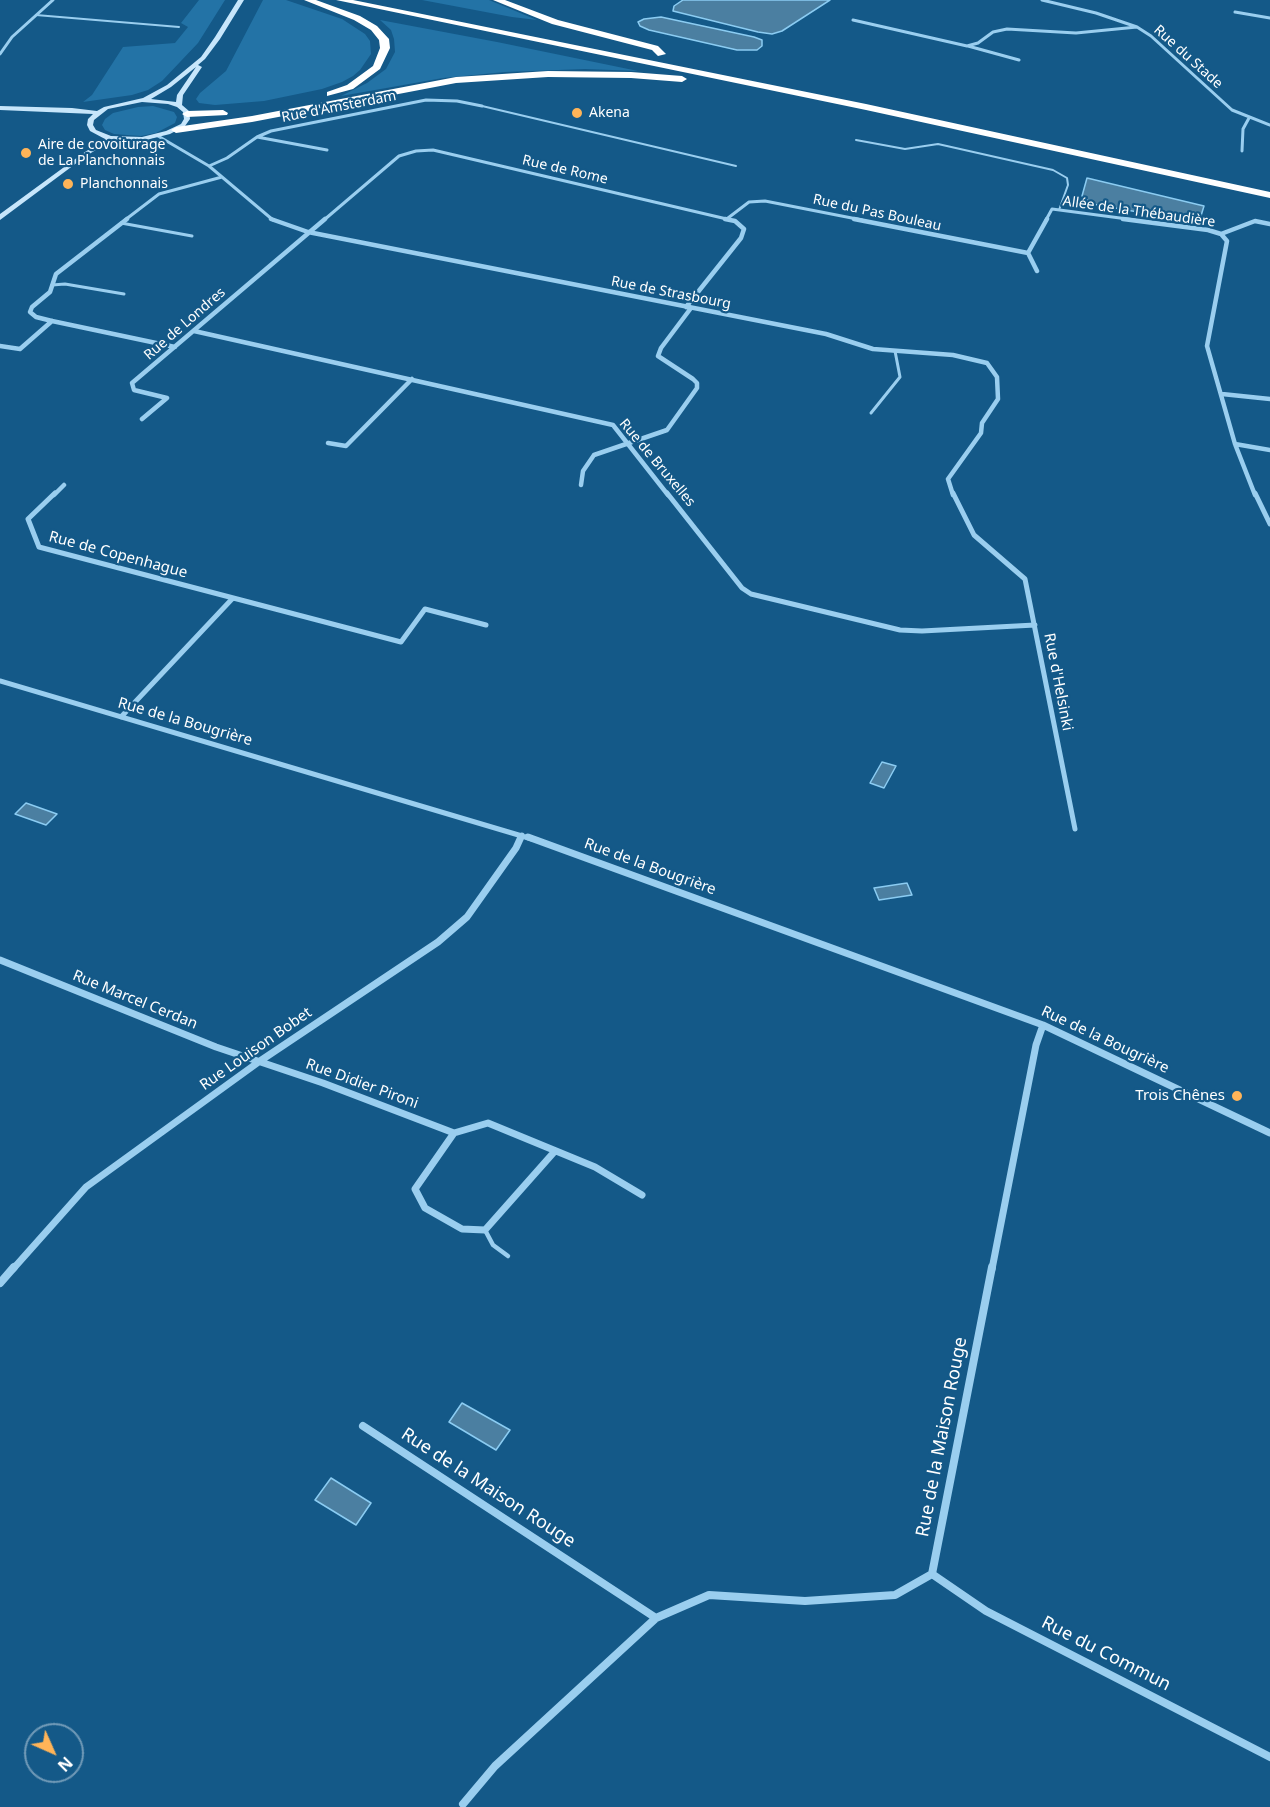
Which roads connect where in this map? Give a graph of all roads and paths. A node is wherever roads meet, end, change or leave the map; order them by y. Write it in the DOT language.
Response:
graph roads {
  1 [pos="53,0"];
  2 [pos="241,0"];
  3 [pos="308,0"];
  4 [pos="340,0"];
  5 [pos="387,0"];
  6 [pos="496,0"];
  7 [pos="1042,0"];
  8 [pos="1063,0"];
  9 [pos="1057,4"];
  10 [pos="1235,12"];
  11 [pos="36,15"];
  12 [pos="1270,18"];
  13 [pos="853,20"];
  14 [pos="179,27"];
  15 [pos="1137,27"];
  16 [pos="967,46"];
  17 [pos="0,54"];
  18 [pos="661,54"];
  19 [pos="203,58"];
  20 [pos="1019,60"];
  21 [pos="142,100"];
  22 [pos="179,106"];
  23 [pos="482,106"];
  24 [pos="866,107"];
  25 [pos="0,108"];
  26 [pos="98,113"];
  27 [pos="187,114"];
  28 [pos="1249,118"];
  29 [pos="1270,125"];
  30 [pos="176,130"];
  31 [pos="158,136"];
  32 [pos="257,137"];
  33 [pos="111,138"];
  34 [pos="1065,138"];
  35 [pos="856,140"];
  36 [pos="327,150"];
  37 [pos="1242,151"];
  38 [pos="209,166"];
  39 [pos="736,166"];
  40 [pos="222,177"];
  41 [pos="1270,195"];
  42 [pos="1059,210"];
  43 [pos="0,218"];
  44 [pos="728,218"];
  45 [pos="121,223"];
  46 [pos="1270,224"];
  47 [pos="308,232"];
  48 [pos="1221,234"];
  49 [pos="192,236"];
  50 [pos="1028,253"];
  51 [pos="1038,271"];
  52 [pos="52,285"];
  53 [pos="124,294"];
  54 [pos="689,307"];
  55 [pos="52,321"];
  56 [pos="194,331"];
  57 [pos="0,346"];
  58 [pos="175,347"];
  59 [pos="895,351"];
  60 [pos="412,379"];
  61 [pos="1222,394"];
  62 [pos="1270,399"];
  63 [pos="871,413"];
  64 [pos="142,419"];
  65 [pos="328,443"];
  66 [pos="629,444"];
  67 [pos="1235,444"];
  68 [pos="1270,450"];
  69 [pos="64,485"];
  70 [pos="581,485"];
  71 [pos="1270,524"];
  72 [pos="993,554"];
  73 [pos="232,599"];
  74 [pos="486,625"];
  75 [pos="1035,625"];
  76 [pos="0,681"];
  77 [pos="121,717"];
  78 [pos="1075,829"];
  79 [pos="522,835"];
  80 [pos="0,960"];
  81 [pos="1043,1024"];
  82 [pos="260,1061"];
  83 [pos="454,1133"];
  84 [pos="1270,1133"];
  85 [pos="555,1151"];
  86 [pos="642,1195"];
  87 [pos="485,1230"];
  88 [pos="508,1256"];
  89 [pos="0,1283"];
  90 [pos="363,1426"];
  91 [pos="932,1574"];
  92 [pos="656,1618"];
  93 [pos="1270,1757"];
  94 [pos="463,1804"];
  1 -- 11 [label="street"];
  2 -- 19 [label="street"];
  3 -- 27 [label="highway"];
  4 -- 24 [label="highway"];
  5 -- 18 [label="highway"];
  6 -- 18 [label="highway"];
  7 -- 9 [label="street, Rue du Stade"];
  8 -- 9 [label="street"];
  9 -- 15 [label="street, Rue du Stade"];
  10 -- 12 [label="street"];
  11 -- 14 [label="lane"];
  11 -- 17 [label="street"];
  13 -- 16 [label="street"];
  15 -- 16 [label="street"];
  15 -- 28 [label="street, Rue du Stade"];
  16 -- 20 [label="street"];
  18 -- 34 [label="highway"];
  19 -- 21 [label="street"];
  19 -- 22 [label="street"];
  21 -- 22 [label="street"];
  21 -- 26 [label="street"];
  22 -- 27 [label="street"];
  23 -- 32 [label="street, Rue d'Amsterdam"];
  23 -- 39 [label="lane"];
  24 -- 30 [label="highway"];
  24 -- 41 [label="highway"];
  25 -- 26 [label="street"];
  26 -- 33 [label="street"];
  27 -- 30 [label="street"];
  28 -- 29 [label="street, Rue du Stade"];
  28 -- 37 [label="street"];
  30 -- 31 [label="street"];
  31 -- 33 [label="street"];
  31 -- 38 [label="street, Rue de Strasbourg"];
  32 -- 36 [label="street"];
  32 -- 38 [label="street, Rue d'Amsterdam"];
  33 -- 43 [label="street"];
  35 -- 42 [label="lane"];
  38 -- 40 [label="street, Rue de Strasbourg"];
  40 -- 45 [label="street"];
  40 -- 47 [label="street, Rue de Strasbourg"];
  42 -- 48 [label="street, Allée de la Thébaudière"];
  42 -- 50 [label="street, Allée de la Thébaudière"];
  44 -- 47 [label="street, Rue de Rome"];
  44 -- 50 [label="street, Rue du Pas Bouleau"];
  44 -- 54 [label="street"];
  45 -- 49 [label="lane"];
  45 -- 52 [label="street"];
  46 -- 48 [label="street"];
  47 -- 54 [label="street, Rue de Strasbourg"];
  47 -- 56 [label="street, Rue de Londres"];
  48 -- 61 [label="street"];
  50 -- 51 [label="street"];
  52 -- 53 [label="lane"];
  52 -- 55 [label="street"];
  54 -- 59 [label="street, Rue de Strasbourg"];
  54 -- 66 [label="street"];
  55 -- 57 [label="street"];
  55 -- 58 [label="street"];
  56 -- 58 [label="street, Rue de Londres"];
  56 -- 60 [label="street, Rue de Bruxelles"];
  58 -- 64 [label="street, Rue de Londres"];
  59 -- 63 [label="lane"];
  59 -- 72 [label="street, Rue de Strasbourg"];
  60 -- 65 [label="street"];
  60 -- 66 [label="street, Rue de Bruxelles"];
  61 -- 62 [label="street"];
  61 -- 67 [label="street"];
  66 -- 70 [label="street"];
  66 -- 75 [label="street, Rue de Bruxelles"];
  67 -- 68 [label="street"];
  67 -- 71 [label="street"];
  69 -- 73 [label="street, Rue de Copenhague"];
  72 -- 75 [label="street, Rue d'Helsinki"];
  73 -- 74 [label="street, Rue de Copenhague"];
  73 -- 77 [label="street"];
  75 -- 78 [label="street, Rue d'Helsinki"];
  76 -- 77 [label="street, Rue de la Bougrière"];
  77 -- 79 [label="street, Rue de la Bougrière"];
  79 -- 81 [label="street, Rue de la Bougrière"];
  79 -- 82 [label="street, Rue Louison Bobet"];
  80 -- 82 [label="street, Rue Marcel Cerdan"];
  81 -- 84 [label="street, Rue de la Bougrière"];
  81 -- 91 [label="street, Rue de la Maison Rouge"];
  82 -- 83 [label="street, Rue Didier Pironi"];
  82 -- 89 [label="street, Rue Louison Bobet"];
  83 -- 85 [label="street"];
  83 -- 87 [label="street"];
  85 -- 86 [label="street"];
  85 -- 87 [label="street"];
  87 -- 88 [label="lane"];
  90 -- 92 [label="street, Rue de la Maison Rouge"];
  91 -- 92 [label="street"];
  91 -- 93 [label="street, Rue du Commun"];
  92 -- 94 [label="street"];
}
